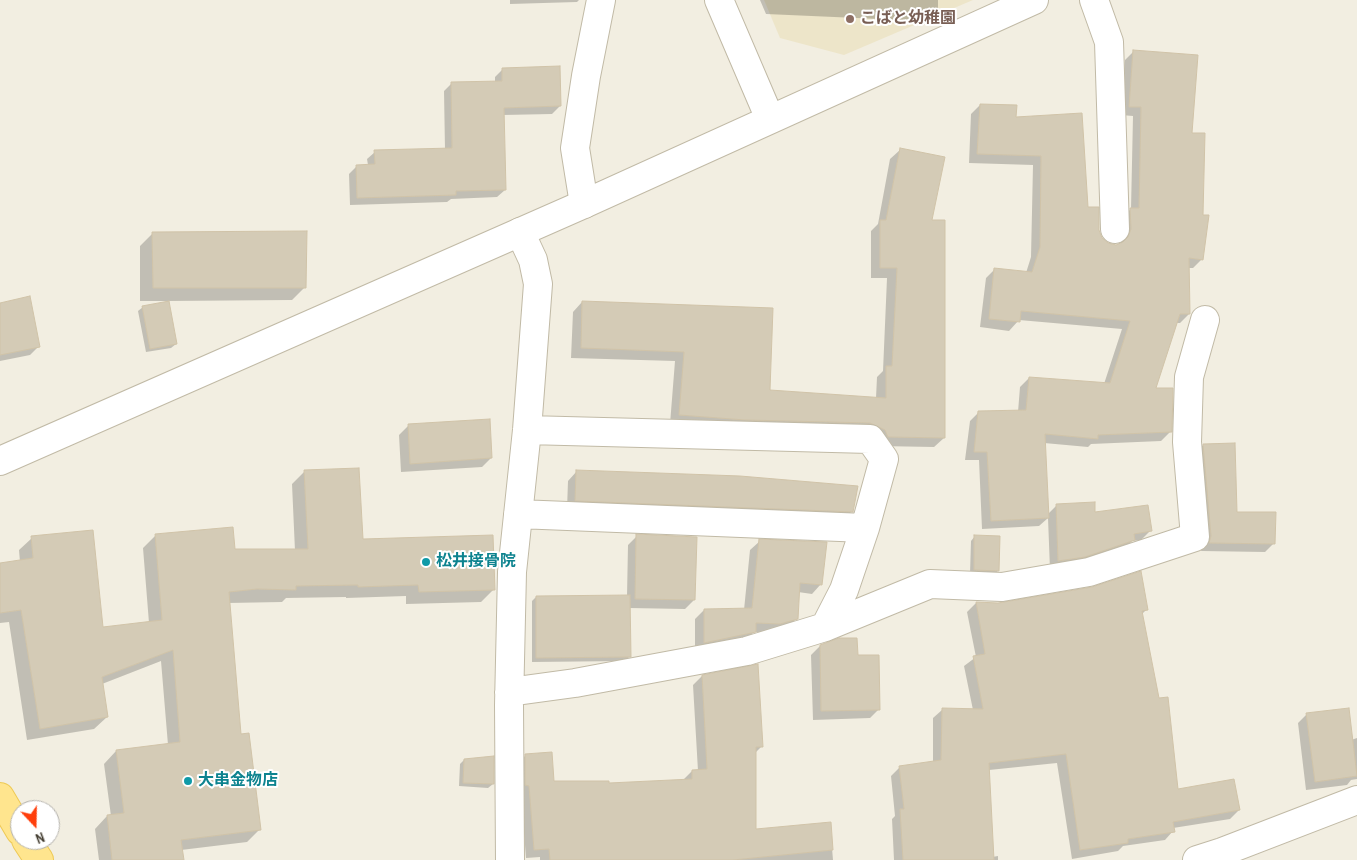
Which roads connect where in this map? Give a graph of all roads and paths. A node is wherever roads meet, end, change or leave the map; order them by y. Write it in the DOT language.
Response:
graph roads {
  1 [pos="602,0"];
  2 [pos="718,0"];
  3 [pos="1034,0"];
  4 [pos="1094,0"];
  5 [pos="770,119"];
  6 [pos="584,204"];
  7 [pos="1115,229"];
  8 [pos="520,232"];
  9 [pos="1204,320"];
  10 [pos="527,430"];
  11 [pos="0,461"];
  12 [pos="518,514"];
  13 [pos="865,528"];
  14 [pos="825,627"];
  15 [pos="509,692"];
  16 [pos="0,797"];
  17 [pos="1357,800"];
  18 [pos="10,814"];
  19 [pos="1214,857"];
  20 [pos="510,860"];
  1 -- 6 [label="street"];
  2 -- 5 [label="street"];
  3 -- 5 [label="street"];
  4 -- 7 [label="street"];
  5 -- 6 [label="street"];
  6 -- 8 [label="street"];
  8 -- 10 [label="street"];
  8 -- 11 [label="street"];
  9 -- 14 [label="street"];
  10 -- 12 [label="street"];
  10 -- 13 [label="street"];
  12 -- 13 [label="street"];
  12 -- 15 [label="street"];
  13 -- 14 [label="street"];
  14 -- 15 [label="street"];
  15 -- 20 [label="street"];
  16 -- 18 [label="main road"];
  17 -- 19 [label="street"];
}
